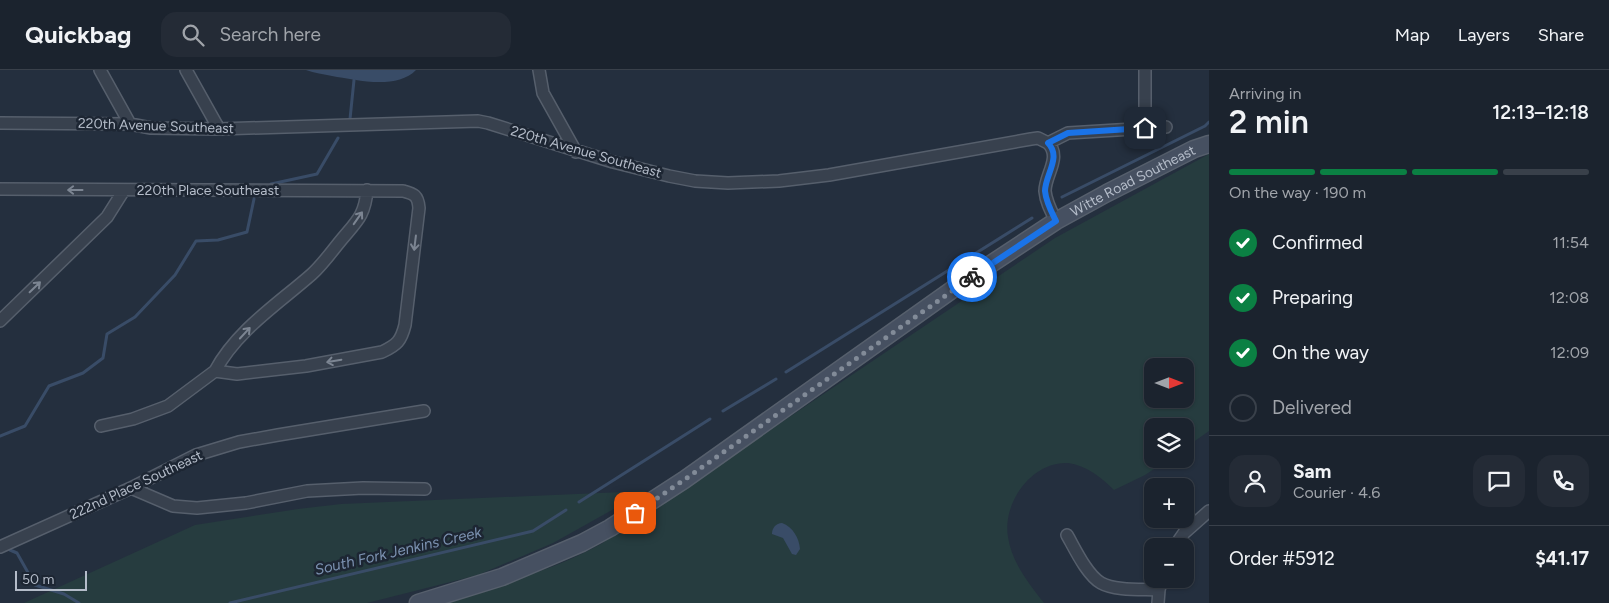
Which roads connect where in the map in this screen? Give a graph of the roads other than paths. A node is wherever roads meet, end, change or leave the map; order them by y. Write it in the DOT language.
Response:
graph roads {
  1 [pos="100,70"];
  2 [pos="186,70"];
  3 [pos="539,70"];
  4 [pos="1145,70"];
  5 [pos="0,122"];
  6 [pos="130,124"];
  7 [pos="1166,127"];
  8 [pos="1145,128"];
  9 [pos="219,129"];
  10 [pos="1048,143"];
  11 [pos="1209,144"];
  12 [pos="576,152"];
  13 [pos="0,189"];
  14 [pos="124,190"];
  15 [pos="367,190"];
  16 [pos="1056,221"];
  17 [pos="0,321"];
  18 [pos="215,371"];
  19 [pos="424,412"];
  20 [pos="100,426"];
  21 [pos="131,488"];
  22 [pos="425,489"];
  23 [pos="1209,511"];
  24 [pos="1067,535"];
  25 [pos="1180,538"];
  26 [pos="0,547"];
  27 [pos="1144,585"];
  28 [pos="1160,588"];
  29 [pos="418,603"];
  30 [pos="1158,603"];
  1 -- 6 [label="street"];
  2 -- 9 [label="street"];
  3 -- 12 [label="street"];
  4 -- 8 [label="street"];
  5 -- 6 [label="street, 220th Avenue Southeast"];
  6 -- 9 [label="street, 220th Avenue Southeast"];
  7 -- 8 [label="street"];
  8 -- 10 [label="street"];
  9 -- 12 [label="street, 220th Avenue Southeast"];
  10 -- 12 [label="street, 220th Avenue Southeast"];
  10 -- 16 [label="street"];
  11 -- 16 [label="street, Witte Road Southeast"];
  14 -- 13 [label="street, 220th Place Southeast, one-way"];
  14 -- 15 [label="street, 220th Place Southeast"];
  17 -- 14 [label="street, one-way"];
  18 -- 15 [label="street, one-way"];
  15 -- 18 [label="street, 220th Place Southeast, one-way"];
  16 -- 29 [label="street, Witte Road Southeast"];
  18 -- 20 [label="street"];
  19 -- 21 [label="street, 222nd Place Southeast"];
  21 -- 22 [label="street"];
  21 -- 26 [label="street, 222nd Place Southeast"];
  23 -- 25 [label="street"];
  24 -- 27 [label="street"];
  28 -- 30 [label="street"];
}
